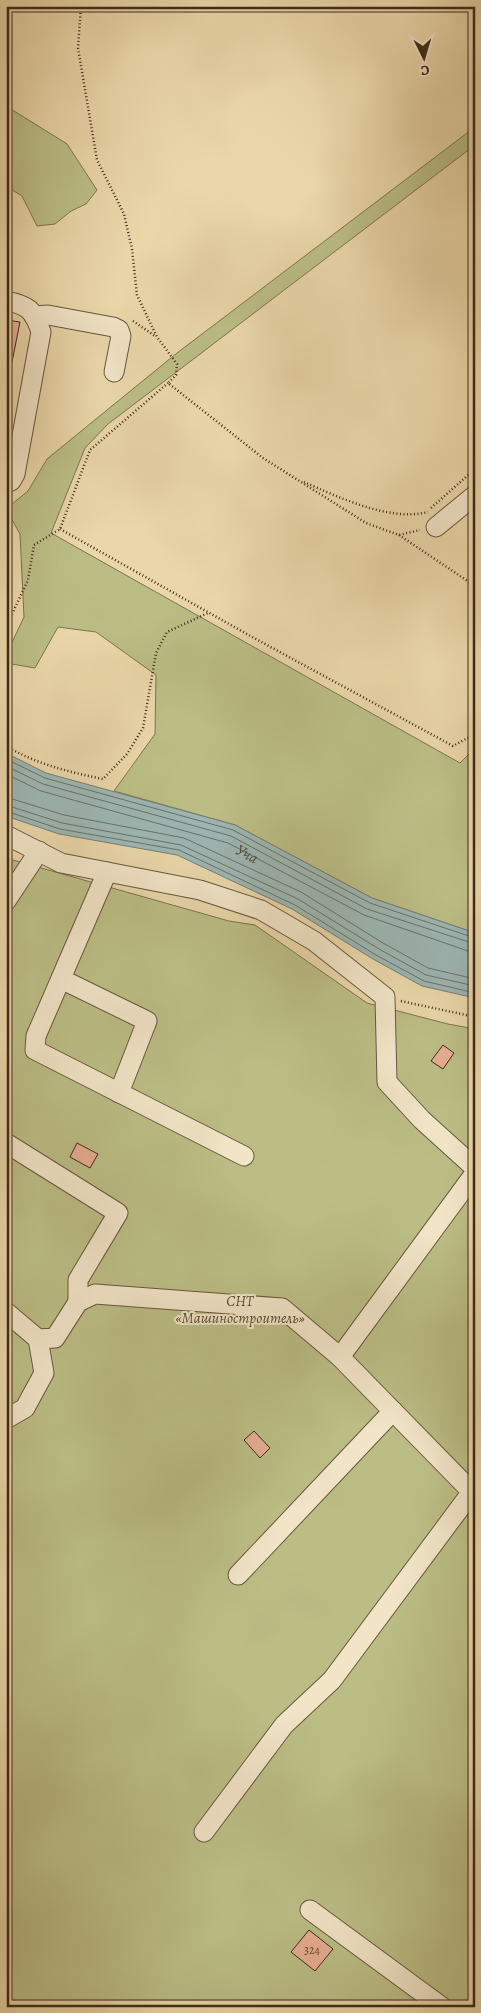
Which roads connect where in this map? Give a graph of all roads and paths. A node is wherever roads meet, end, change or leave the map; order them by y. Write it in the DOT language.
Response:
graph roads {
  1 [pos="81,6"];
  2 [pos="6,301"];
  3 [pos="38,324"];
  4 [pos="114,372"];
  5 [pos="168,383"];
  6 [pos="475,469"];
  7 [pos="296,479"];
  8 [pos="6,483"];
  9 [pos="475,495"];
  10 [pos="436,527"];
  11 [pos="60,530"];
  12 [pos="400,535"];
  13 [pos="475,586"];
  14 [pos="209,613"];
  15 [pos="6,627"];
  16 [pos="475,734"];
  17 [pos="6,746"];
  18 [pos="6,835"];
  19 [pos="39,851"];
  20 [pos="107,872"];
  21 [pos="6,900"];
  22 [pos="61,979"];
  23 [pos="385,997"];
  24 [pos="475,1017"];
  25 [pos="119,1093"];
  26 [pos="6,1143"];
  27 [pos="244,1156"];
  28 [pos="475,1168"];
  29 [pos="475,1173"];
  30 [pos="78,1302"];
  31 [pos="6,1312"];
  32 [pos="38,1339"];
  33 [pos="340,1357"];
  34 [pos="393,1411"];
  35 [pos="6,1419"];
  36 [pos="473,1494"];
  37 [pos="238,1575"];
  38 [pos="204,1832"];
  39 [pos="310,1910"];
  40 [pos="442,2007"];
  1 -- 5 [label="path"];
  2 -- 3 [label="street"];
  3 -- 4 [label="street"];
  3 -- 8 [label="street"];
  5 -- 7 [label="path"];
  5 -- 11 [label="path"];
  6 -- 7 [label="path"];
  7 -- 12 [label="path"];
  9 -- 10 [label="street"];
  10 -- 12 [label="path"];
  11 -- 14 [label="path"];
  11 -- 15 [label="path"];
  12 -- 13 [label="path"];
  14 -- 16 [label="path"];
  14 -- 17 [label="path"];
  18 -- 19 [label="street"];
  19 -- 20 [label="street"];
  19 -- 21 [label="street"];
  20 -- 22 [label="street"];
  20 -- 23 [label="street"];
  22 -- 25 [label="street"];
  22 -- 25 [label="street"];
  23 -- 24 [label="path"];
  23 -- 28 [label="street"];
  25 -- 27 [label="street"];
  26 -- 30 [label="street"];
  29 -- 33 [label="street"];
  30 -- 32 [label="street"];
  30 -- 33 [label="street"];
  31 -- 32 [label="street"];
  32 -- 35 [label="street"];
  33 -- 34 [label="street"];
  34 -- 36 [label="street"];
  34 -- 37 [label="street"];
  36 -- 38 [label="street"];
  39 -- 40 [label="street"];
}
